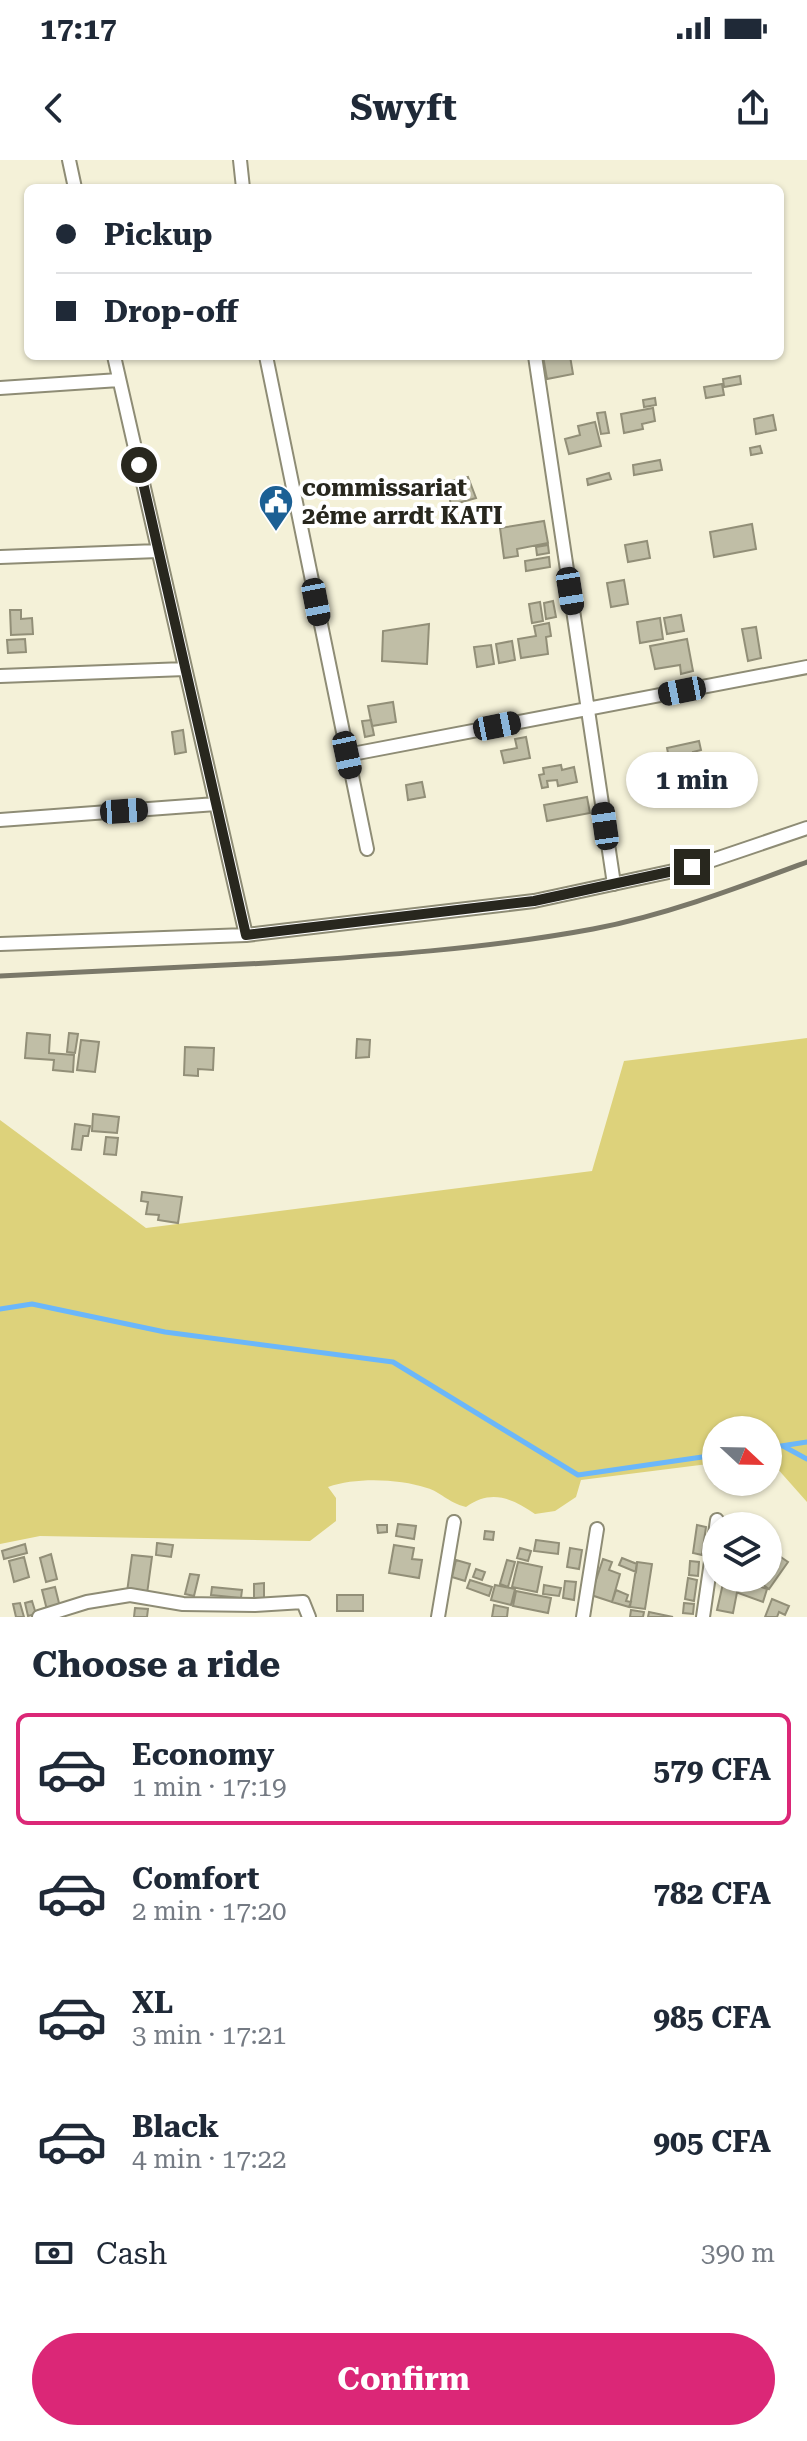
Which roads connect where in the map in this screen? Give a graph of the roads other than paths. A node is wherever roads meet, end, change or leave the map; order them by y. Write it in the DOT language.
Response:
graph roads {
  1 [pos="69,160"];
  2 [pos="240,160"];
  3 [pos="74,184"];
  4 [pos="243,184"];
  5 [pos="115,360"];
  6 [pos="267,360"];
  7 [pos="536,360"];
  8 [pos="119,380"];
  9 [pos="0,388"];
  10 [pos="158,551"];
  11 [pos="0,557"];
  12 [pos="807,667"];
  13 [pos="185,669"];
  14 [pos="0,676"];
  15 [pos="587,709"];
  16 [pos="347,755"];
  17 [pos="216,804"];
  18 [pos="0,820"];
  19 [pos="807,828"];
  20 [pos="367,849"];
  21 [pos="614,884"];
  22 [pos="246,935"];
  23 [pos="0,944"];
  24 [pos="454,1522"];
  25 [pos="597,1529"];
  26 [pos="707,1592"];
  27 [pos="39,1617"];
  28 [pos="309,1617"];
  29 [pos="438,1617"];
  30 [pos="583,1617"];
  31 [pos="703,1617"];
  1 -- 3 [label="street"];
  2 -- 4 [label="street"];
  5 -- 8 [label="street"];
  6 -- 16 [label="street"];
  7 -- 15 [label="street"];
  8 -- 9 [label="street"];
  8 -- 10 [label="street"];
  10 -- 11 [label="street"];
  10 -- 13 [label="street"];
  12 -- 15 [label="street"];
  13 -- 14 [label="street"];
  13 -- 17 [label="street"];
  15 -- 16 [label="street"];
  15 -- 21 [label="street"];
  16 -- 20 [label="street"];
  17 -- 18 [label="street"];
  17 -- 22 [label="street"];
  19 -- 21 [label="street"];
  21 -- 22 [label="street"];
  22 -- 23 [label="street"];
  24 -- 29 [label="street"];
  25 -- 30 [label="street"];
  26 -- 31 [label="street"];
  27 -- 28 [label="street"];
}
